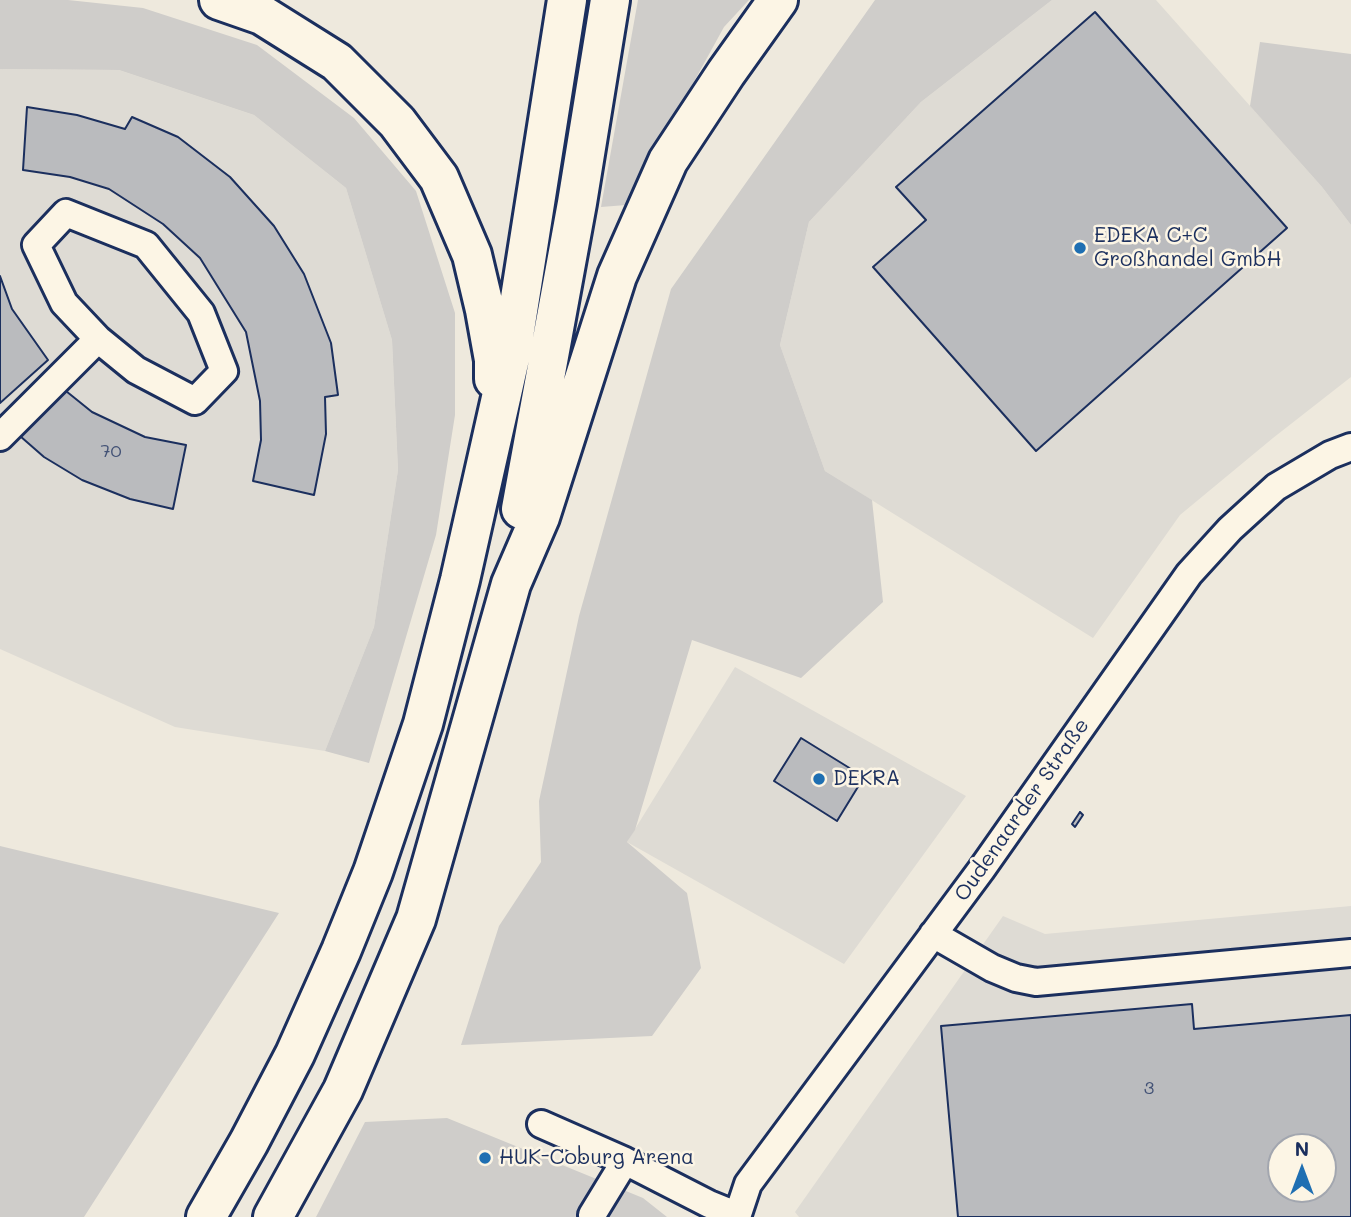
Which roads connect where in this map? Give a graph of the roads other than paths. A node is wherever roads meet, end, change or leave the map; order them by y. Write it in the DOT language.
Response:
graph roads {
  1 [pos="219,0"];
  2 [pos="567,0"];
  3 [pos="610,0"];
  4 [pos="778,0"];
  5 [pos="98,339"];
  6 [pos="495,428"];
  7 [pos="1,433"];
  8 [pos="1351,447"];
  9 [pos="511,584"];
  10 [pos="933,934"];
  11 [pos="1351,953"];
  12 [pos="541,1124"];
  13 [pos="625,1161"];
  14 [pos="592,1215"];
  15 [pos="737,1216"];
  16 [pos="206,1217"];
  17 [pos="273,1217"];
  1 -- 6 [label="highway"];
  2 -- 6 [label="highway"];
  3 -- 9 [label="highway"];
  4 -- 9 [label="highway"];
  5 -- 5 [label="street"];
  5 -- 7 [label="street"];
  6 -- 16 [label="highway"];
  8 -- 10 [label="street, Oudenaarder Straße"];
  9 -- 17 [label="highway"];
  10 -- 11 [label="street"];
  10 -- 15 [label="street, Oudenaarder Straße"];
  12 -- 13 [label="street"];
  13 -- 14 [label="street"];
  13 -- 15 [label="street"];
}
